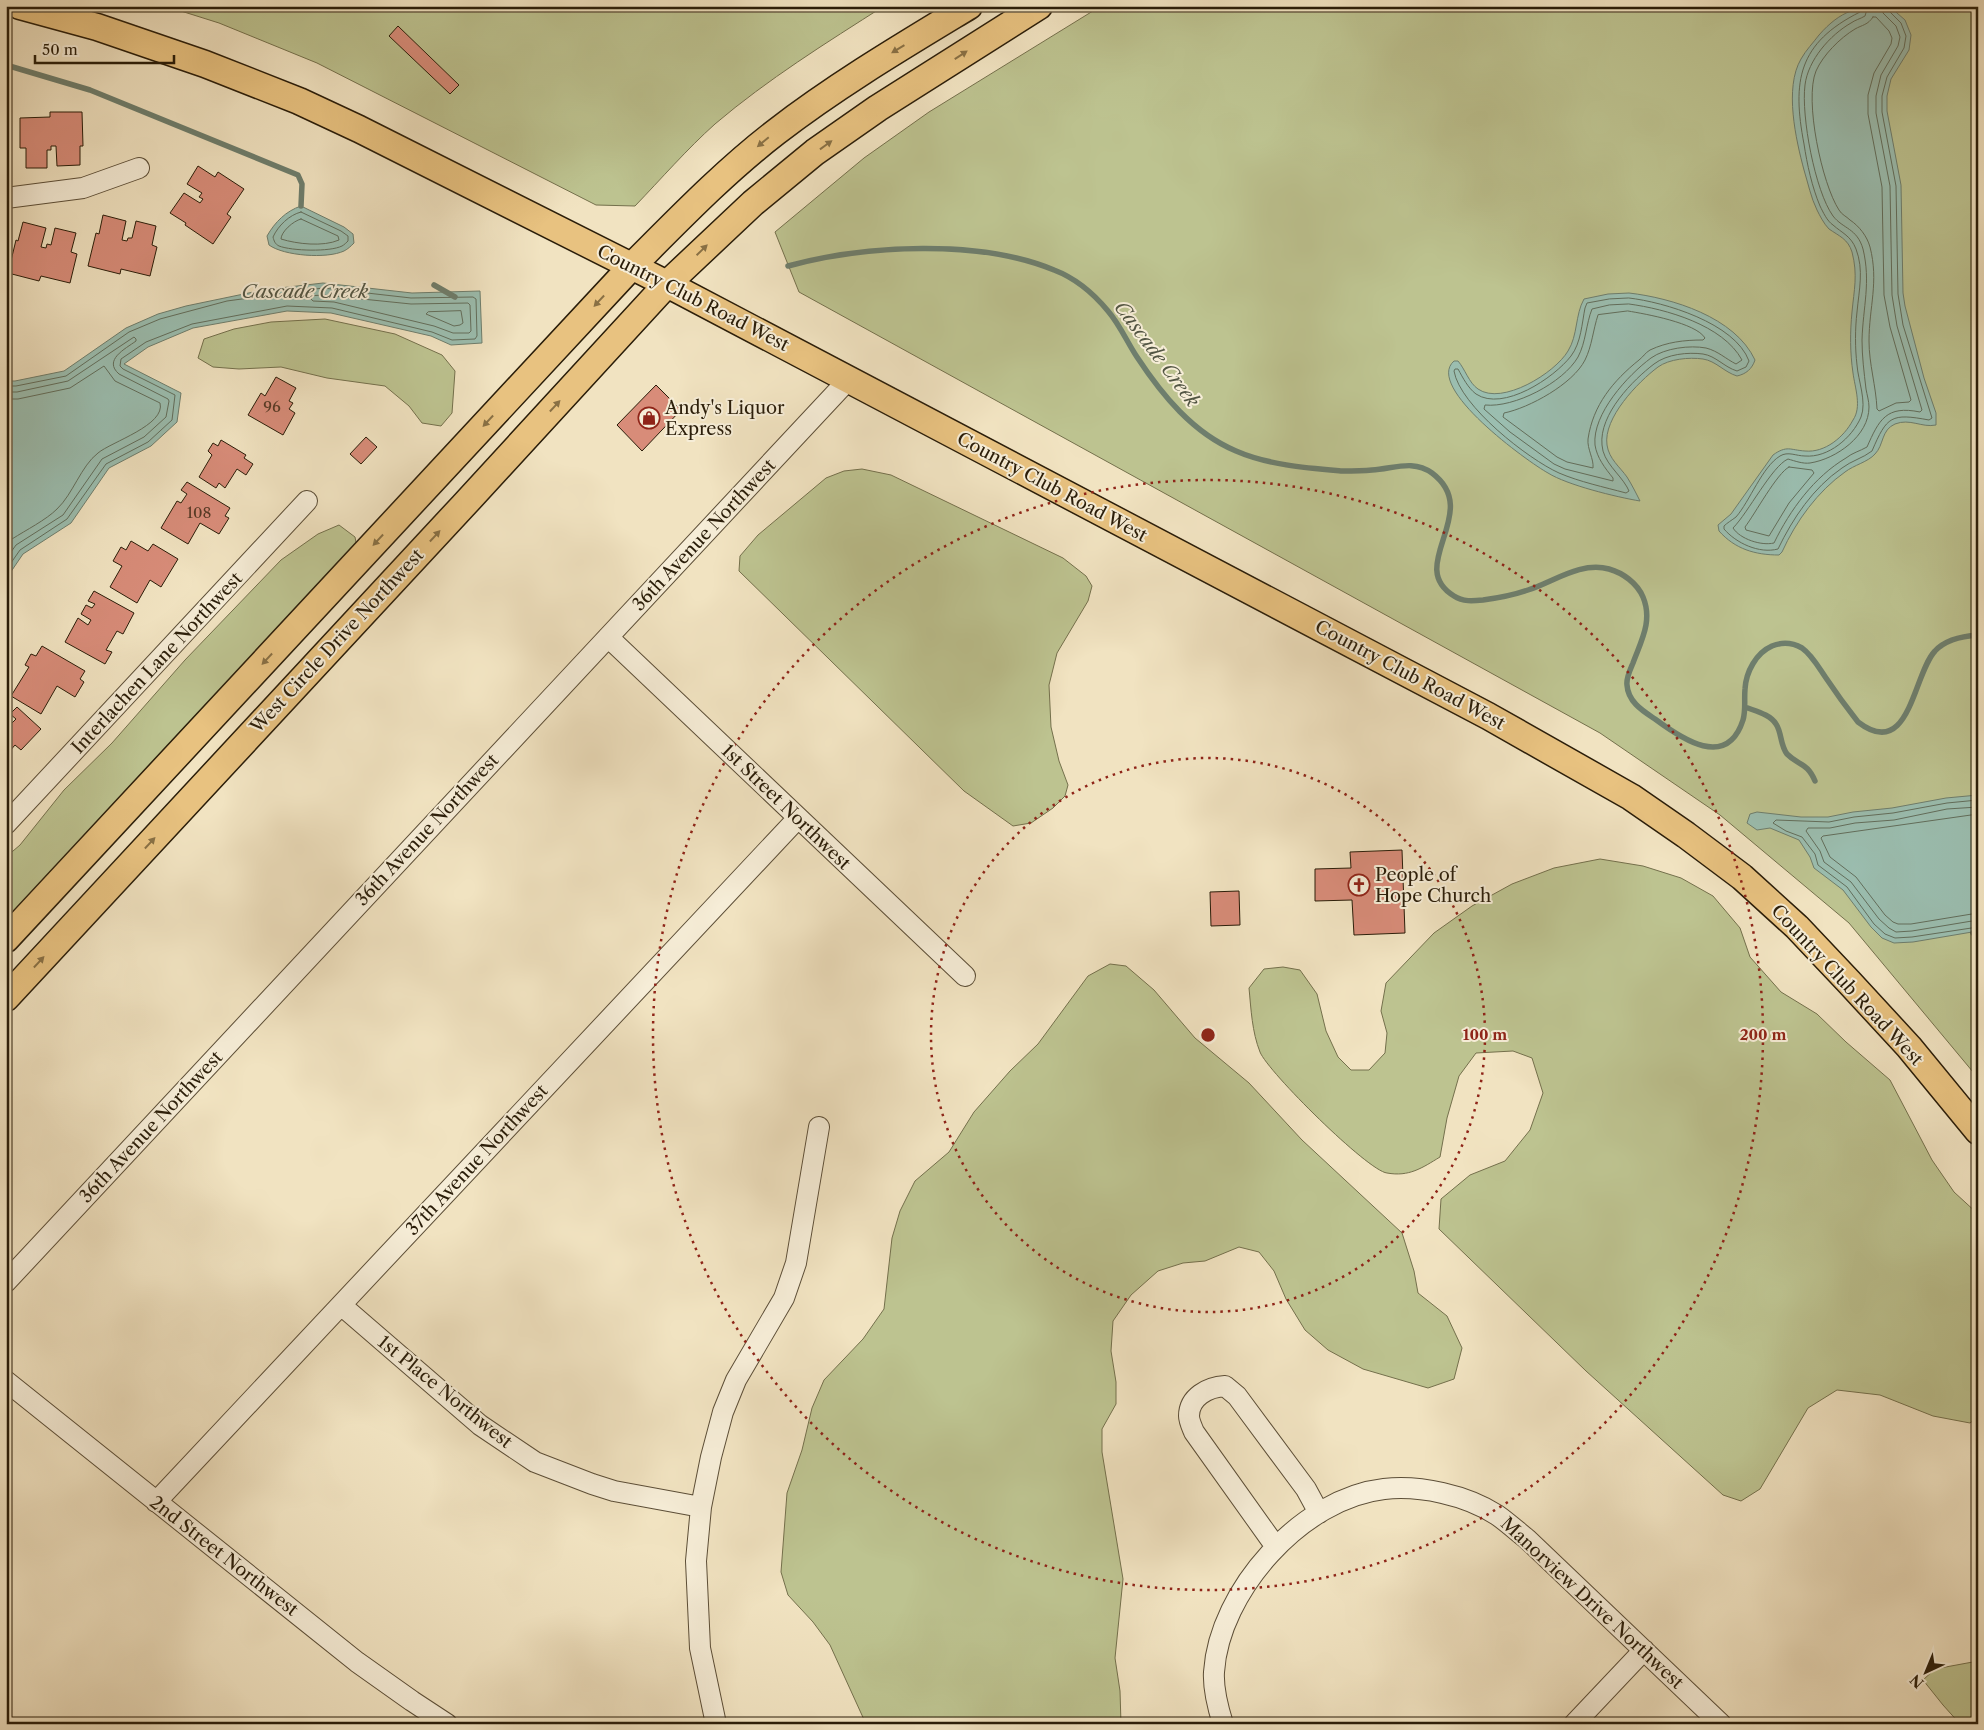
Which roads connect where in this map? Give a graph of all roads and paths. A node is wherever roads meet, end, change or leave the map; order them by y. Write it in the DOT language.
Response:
graph roads {
  1 [pos="20,6"];
  2 [pos="970,6"];
  3 [pos="1039,6"];
  4 [pos="139,168"];
  5 [pos="6,198"];
  6 [pos="632,266"];
  7 [pos="667,284"];
  8 [pos="849,379"];
  9 [pos="307,501"];
  10 [pos="608,637"];
  11 [pos="798,818"];
  12 [pos="6,824"];
  13 [pos="6,939"];
  14 [pos="965,976"];
  15 [pos="6,998"];
  16 [pos="819,1126"];
  17 [pos="1978,1131"];
  18 [pos="6,1282"];
  19 [pos="341,1305"];
  20 [pos="6,1381"];
  21 [pos="156,1502"];
  22 [pos="701,1507"];
  23 [pos="1319,1513"];
  24 [pos="1276,1547"];
  25 [pos="1644,1650"];
  26 [pos="447,1724"];
  27 [pos="716,1724"];
  28 [pos="1223,1724"];
  29 [pos="1574,1724"];
  30 [pos="1721,1724"];
  1 -- 6 [label="main road, Country Club Road West"];
  2 -- 6 [label="main road, one-way"];
  7 -- 3 [label="main road, West Circle Drive Northwest, one-way"];
  4 -- 5 [label="street"];
  6 -- 7 [label="main road, Country Club Road West"];
  6 -- 13 [label="main road, one-way"];
  7 -- 8 [label="main road, Country Club Road West"];
  15 -- 7 [label="main road, West Circle Drive Northwest, one-way"];
  8 -- 10 [label="street, 36th Avenue Northwest"];
  8 -- 17 [label="main road, Country Club Road West"];
  9 -- 12 [label="street, Interlachen Lane Northwest"];
  10 -- 11 [label="street, 1st Street Northwest"];
  10 -- 18 [label="street, 36th Avenue Northwest"];
  11 -- 14 [label="street, 1st Street Northwest"];
  11 -- 19 [label="street, 37th Avenue Northwest"];
  16 -- 22 [label="street"];
  19 -- 21 [label="street, 37th Avenue Northwest"];
  19 -- 22 [label="street, 1st Place Northwest"];
  20 -- 21 [label="street, 2nd Street Northwest"];
  21 -- 26 [label="street, 2nd Street Northwest"];
  22 -- 27 [label="street"];
  23 -- 24 [label="street, Manorview Drive Northwest"];
  23 -- 24 [label="street"];
  23 -- 25 [label="street, Manorview Drive Northwest"];
  24 -- 28 [label="street, Manorview Drive Northwest"];
  25 -- 29 [label="street"];
  25 -- 30 [label="street, Manorview Drive Northwest"];
}
